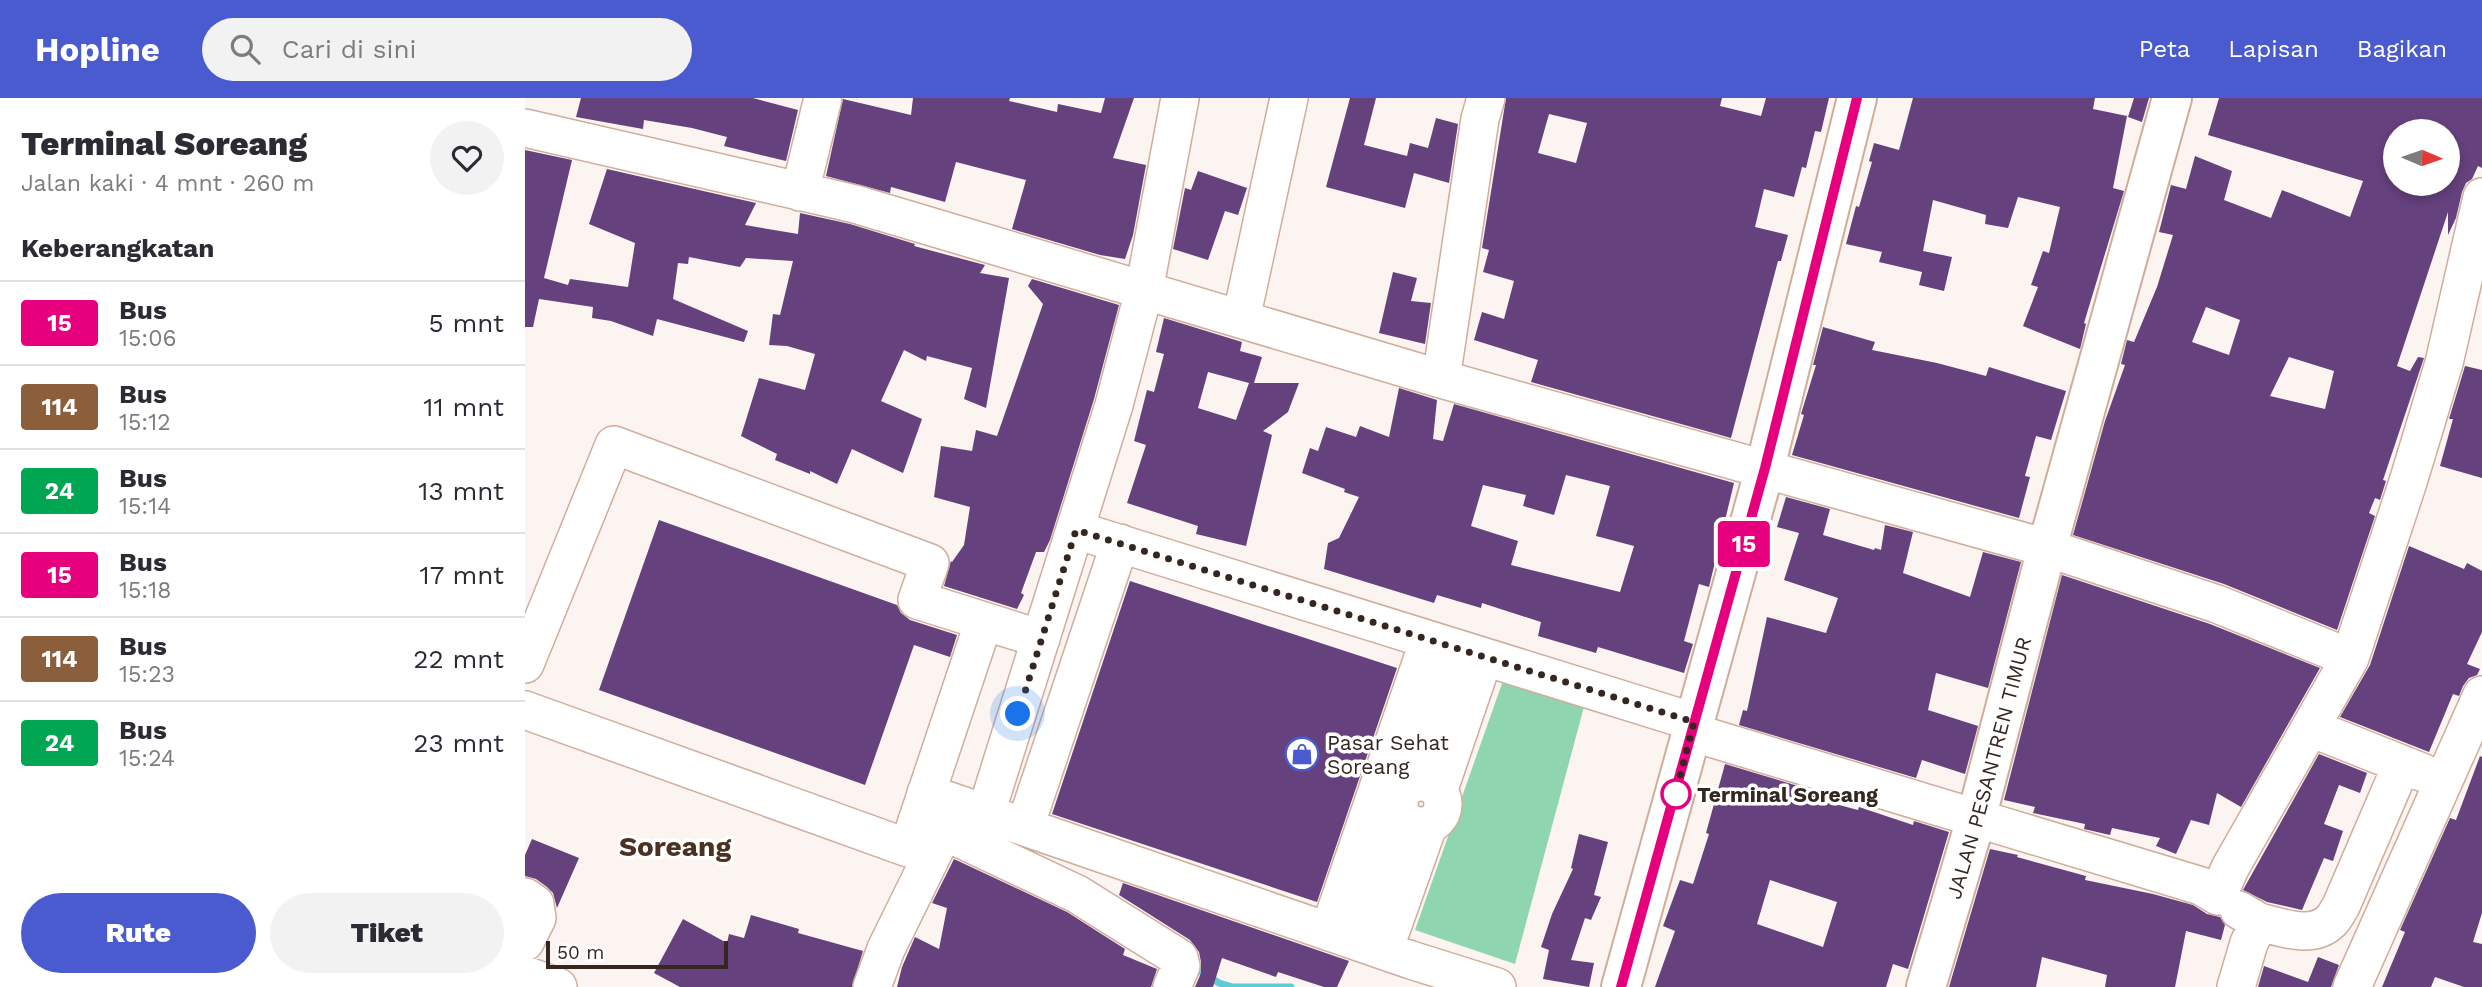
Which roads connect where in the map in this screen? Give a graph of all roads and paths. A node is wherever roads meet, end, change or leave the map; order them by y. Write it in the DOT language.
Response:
graph roads {
  1 [pos="823,98"];
  2 [pos="1180,98"];
  3 [pos="1289,98"];
  4 [pos="1486,98"];
  5 [pos="1857,98"];
  6 [pos="2172,98"];
  7 [pos="525,128"];
  8 [pos="800,192"];
  9 [pos="2482,197"];
  10 [pos="1144,290"];
  11 [pos="1241,319"];
  12 [pos="1441,379"];
  13 [pos="1765,468"];
  14 [pos="1076,530"];
  15 [pos="1119,544"];
  16 [pos="2047,548"];
  17 [pos="984,621"];
  18 [pos="1041,639"];
  19 [pos="1456,648"];
  20 [pos="2350,658"];
  21 [pos="525,664"];
  22 [pos="2482,695"];
  23 [pos="525,710"];
  24 [pos="1693,727"];
  25 [pos="2311,728"];
  26 [pos="2402,764"];
  27 [pos="2442,781"];
  28 [pos="926,793"];
  29 [pos="986,813"];
  30 [pos="1976,819"];
  31 [pos="1025,827"];
  32 [pos="2218,896"];
  33 [pos="525,897"];
  34 [pos="2259,922"];
  35 [pos="1356,941"];
  36 [pos="525,942"];
  37 [pos="525,975"];
  38 [pos="558,987"];
  39 [pos="872,987"];
  40 [pos="1172,987"];
  41 [pos="1497,987"];
  42 [pos="1621,987"];
  43 [pos="1926,987"];
  44 [pos="2236,987"];
  45 [pos="2352,987"];
  1 -- 8 [label="street"];
  2 -- 10 [label="street"];
  3 -- 11 [label="street"];
  4 -- 12 [label="street"];
  5 -- 13 [label="main road"];
  6 -- 16 [label="main road, JALAN PESANTREN TIMUR"];
  7 -- 8 [label="street"];
  8 -- 10 [label="street"];
  9 -- 20 [label="street"];
  10 -- 11 [label="street"];
  10 -- 14 [label="street"];
  11 -- 12 [label="street"];
  12 -- 13 [label="street"];
  13 -- 16 [label="street"];
  13 -- 24 [label="main road"];
  14 -- 15 [label="street"];
  14 -- 18 [label="street"];
  15 -- 19 [label="street"];
  15 -- 31 [label="street"];
  16 -- 20 [label="street"];
  16 -- 30 [label="main road, JALAN PESANTREN TIMUR"];
  17 -- 18 [label="street"];
  17 -- 21 [label="street"];
  17 -- 28 [label="street"];
  18 -- 29 [label="street"];
  19 -- 24 [label="street"];
  19 -- 35 [label="street"];
  19 -- 35 [label="street"];
  20 -- 25 [label="street"];
  22 -- 27 [label="street"];
  23 -- 28 [label="street"];
  24 -- 30 [label="street"];
  24 -- 42 [label="main road"];
  25 -- 26 [label="street"];
  25 -- 32 [label="street"];
  26 -- 27 [label="street"];
  26 -- 34 [label="street"];
  27 -- 45 [label="street"];
  28 -- 29 [label="street"];
  29 -- 31 [label="street"];
  30 -- 32 [label="street"];
  30 -- 43 [label="main road, JALAN PESANTREN TIMUR"];
  31 -- 35 [label="street"];
  32 -- 34 [label="street"];
  33 -- 36 [label="street"];
  34 -- 44 [label="street"];
  35 -- 41 [label="street"];
  37 -- 38 [label="street"];
  39 -- 40 [label="street"];
}
